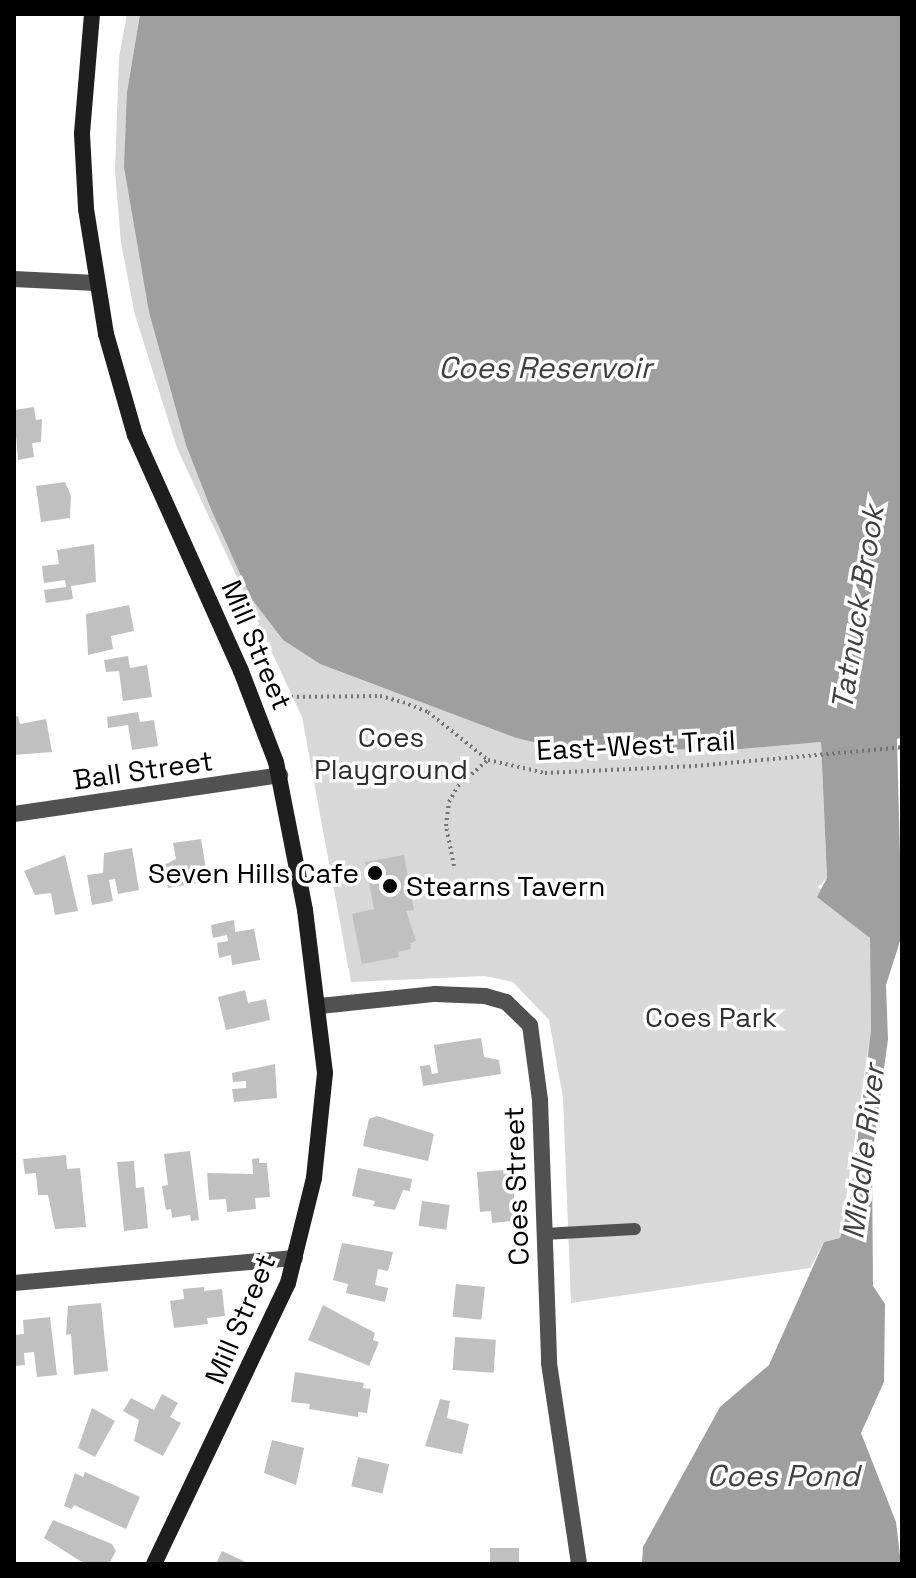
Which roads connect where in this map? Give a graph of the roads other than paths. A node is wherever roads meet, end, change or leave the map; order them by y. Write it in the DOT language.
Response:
graph roads {
  1 [pos="92,14"];
  2 [pos="14,279"];
  3 [pos="96,283"];
  4 [pos="280,775"];
  5 [pos="14,814"];
  6 [pos="320,1006"];
  7 [pos="635,1229"];
  8 [pos="544,1234"];
  9 [pos="295,1258"];
  10 [pos="14,1283"];
  11 [pos="154,1564"];
  12 [pos="579,1564"];
  1 -- 3 [label="main road, Mill Street"];
  2 -- 3 [label="street"];
  3 -- 4 [label="main road, Mill Street"];
  4 -- 5 [label="street, Ball Street"];
  4 -- 6 [label="main road, Mill Street"];
  6 -- 8 [label="street, Coes Street"];
  6 -- 9 [label="main road, Mill Street"];
  7 -- 8 [label="lane"];
  8 -- 12 [label="street, Coes Street"];
  9 -- 10 [label="street"];
  9 -- 11 [label="main road, Mill Street"];
}
